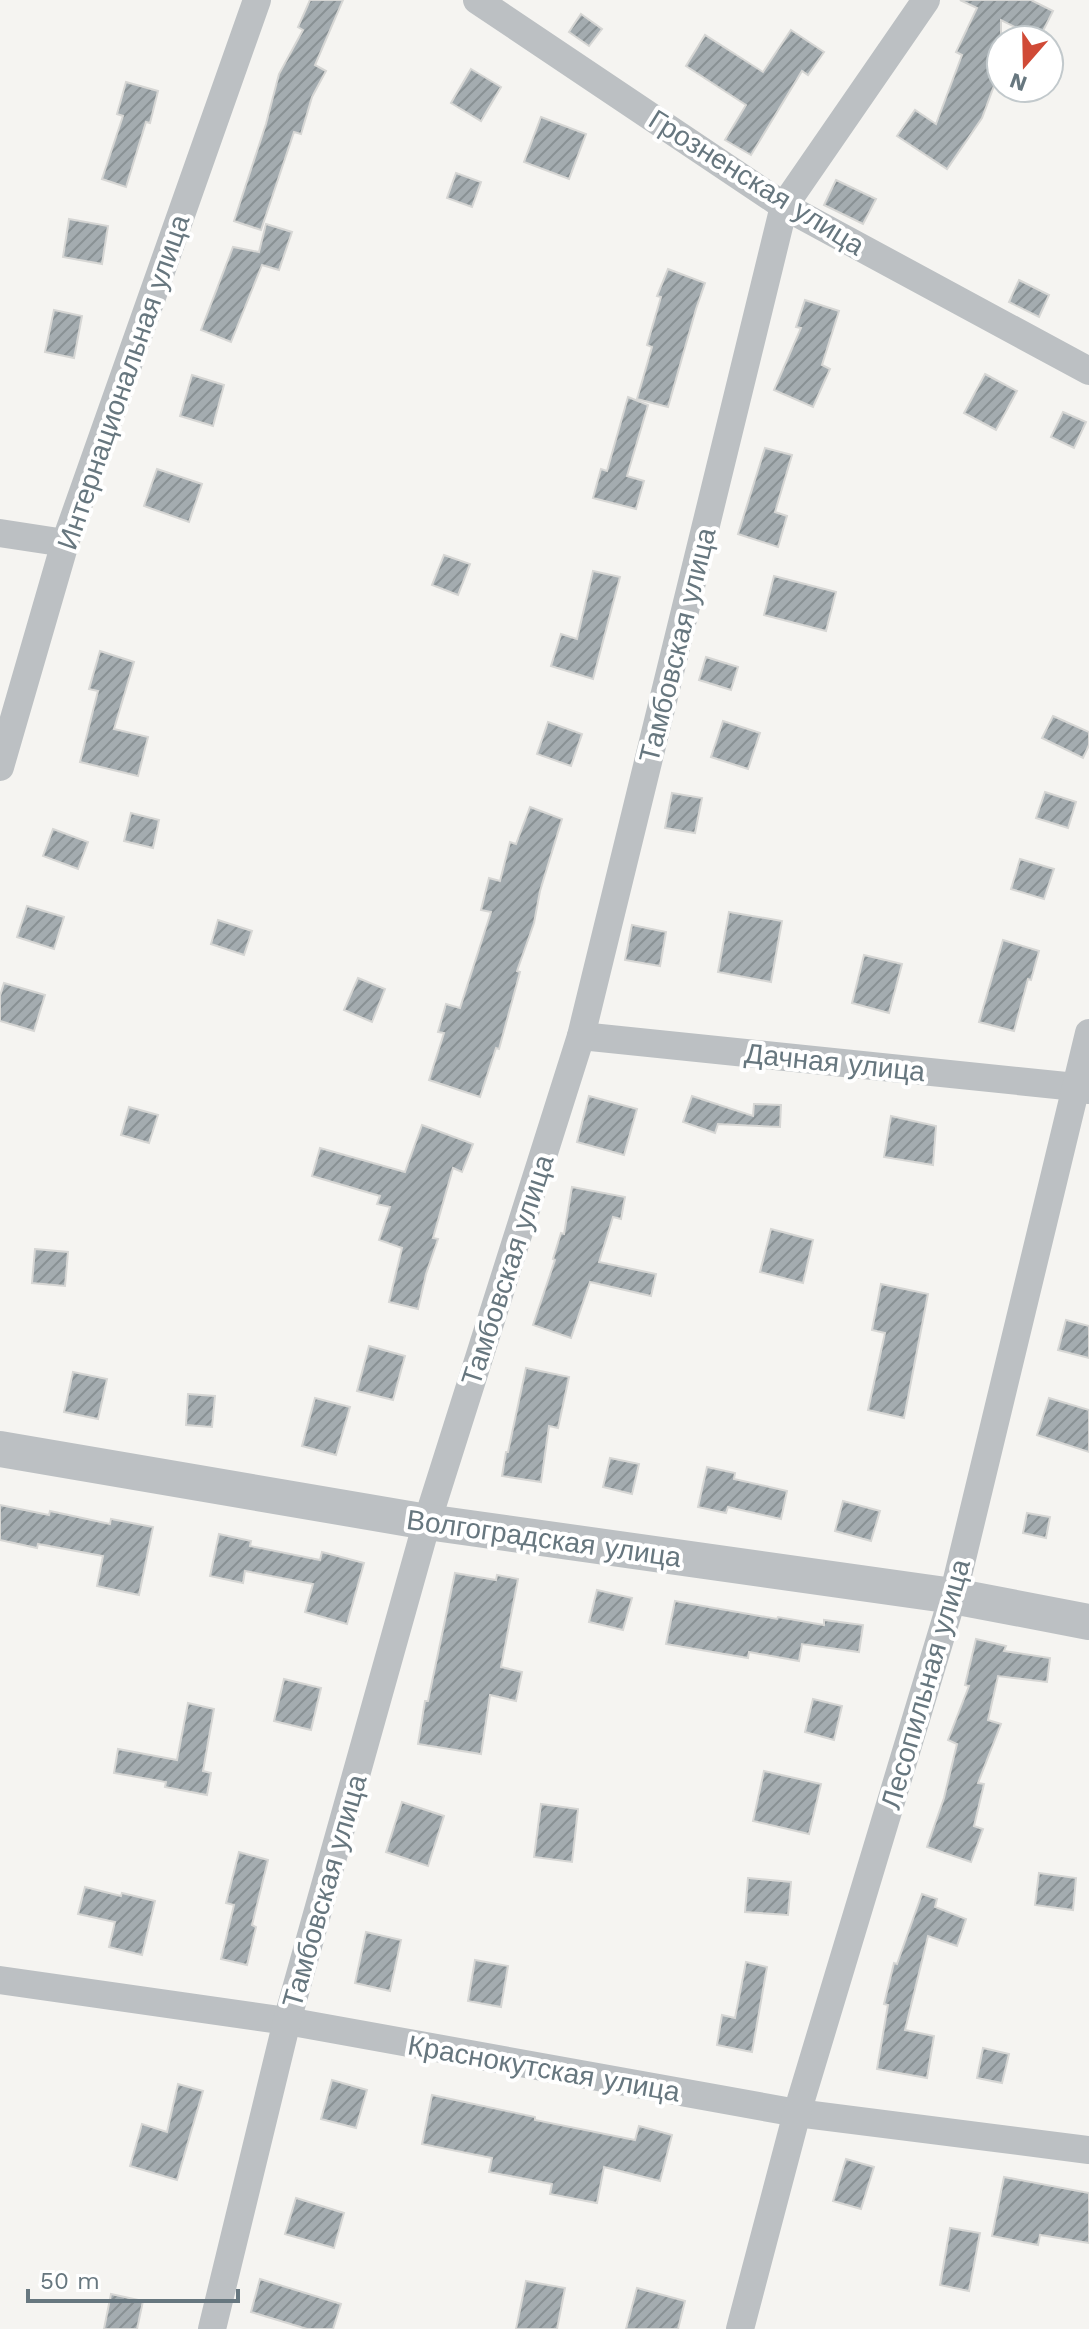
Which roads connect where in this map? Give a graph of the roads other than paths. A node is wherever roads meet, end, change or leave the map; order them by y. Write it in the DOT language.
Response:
graph roads {
  1 [pos="257,0"];
  2 [pos="477,0"];
  3 [pos="926,0"];
  4 [pos="784,206"];
  5 [pos="1089,371"];
  6 [pos="0,533"];
  7 [pos="65,543"];
  8 [pos="0,767"];
  9 [pos="1089,1033"];
  10 [pos="581,1036"];
  11 [pos="1082,1088"];
  12 [pos="0,1449"];
  13 [pos="427,1522"];
  14 [pos="953,1596"];
  15 [pos="1089,1622"];
  16 [pos="0,1980"];
  17 [pos="287,2021"];
  18 [pos="797,2113"];
  19 [pos="1089,2150"];
  20 [pos="212,2329"];
  21 [pos="740,2329"];
  1 -- 7 [label="street, Интернациональная улица"];
  2 -- 4 [label="street, Грозненская улица"];
  3 -- 4 [label="street"];
  4 -- 5 [label="street, Грозненская улица"];
  4 -- 10 [label="street, Тамбовская улица"];
  6 -- 7 [label="street"];
  7 -- 8 [label="street, Интернациональная улица"];
  9 -- 11 [label="street, Лесопильная улица"];
  10 -- 11 [label="street, Дачная улица"];
  10 -- 13 [label="street, Тамбовская улица"];
  11 -- 14 [label="street, Лесопильная улица"];
  12 -- 13 [label="street, Волгоградская улица"];
  13 -- 14 [label="street, Волгоградская улица"];
  13 -- 17 [label="street, Тамбовская улица"];
  14 -- 15 [label="street, Волгоградская улица"];
  14 -- 18 [label="street, Лесопильная улица"];
  16 -- 17 [label="street, Краснокутская улица"];
  17 -- 18 [label="street, Краснокутская улица"];
  17 -- 20 [label="street, Тамбовская улица"];
  18 -- 19 [label="street, Краснокутская улица"];
  18 -- 21 [label="street, Лесопильная улица"];
}
